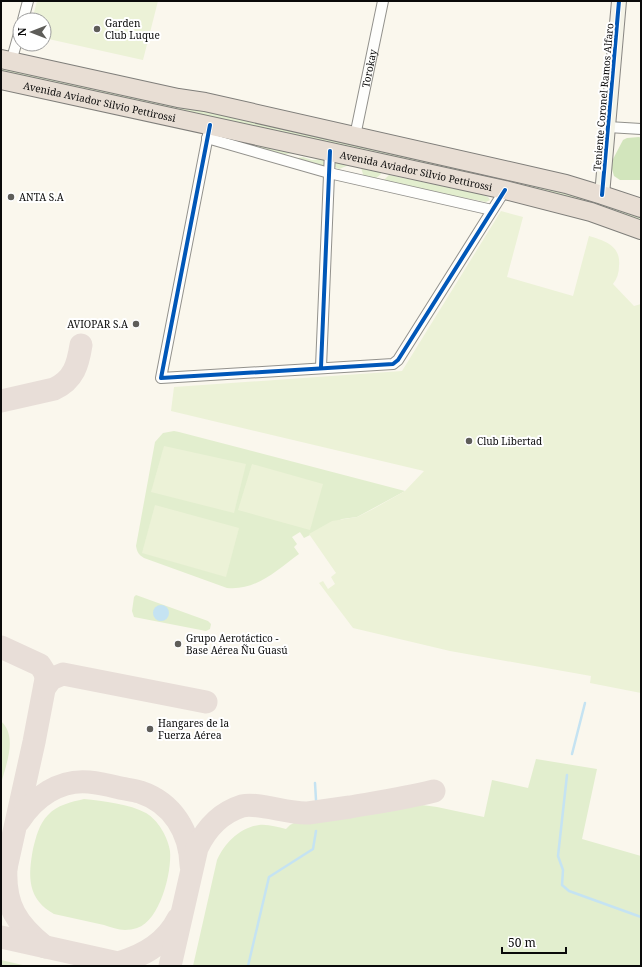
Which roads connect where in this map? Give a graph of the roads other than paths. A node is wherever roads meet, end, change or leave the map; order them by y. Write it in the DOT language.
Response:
graph roads {
  1 [pos="28,1"];
  2 [pos="383,1"];
  3 [pos="619,1"];
  4 [pos="25,12"];
  5 [pos="12,48"];
  6 [pos="6,61"];
  7 [pos="1,80"];
  8 [pos="608,127"];
  9 [pos="641,129"];
  10 [pos="208,132"];
  11 [pos="355,136"];
  12 [pos="330,151"];
  13 [pos="329,173"];
  14 [pos="505,190"];
  15 [pos="602,195"];
  16 [pos="621,201"];
  17 [pos="641,202"];
  18 [pos="641,208"];
  19 [pos="492,210"];
  20 [pos="617,221"];
  21 [pos="641,230"];
  22 [pos="641,242"];
  23 [pos="321,367"];
  1 -- 4 [label="street"];
  2 -- 11 [label="street, Torokay"];
  3 -- 8 [label="street, Teniente Coronel Ramos Alfaro"];
  5 -- 6 [label="street"];
  6 -- 11 [label="highway, Avenida Aviador Silvio Pettirossi"];
  7 -- 10 [label="highway, Avenida Aviador Silvio Pettirossi"];
  8 -- 9 [label="street"];
  8 -- 15 [label="street, Teniente Coronel Ramos Alfaro"];
  10 -- 12 [label="highway, Avenida Aviador Silvio Pettirossi"];
  10 -- 13 [label="street"];
  10 -- 23 [label="street"];
  11 -- 15 [label="highway, Avenida Aviador Silvio Pettirossi"];
  12 -- 13 [label="street"];
  12 -- 14 [label="highway, Avenida Aviador Silvio Pettirossi"];
  13 -- 19 [label="street"];
  13 -- 23 [label="street"];
  14 -- 19 [label="street"];
  14 -- 20 [label="highway, Avenida Aviador Silvio Pettirossi"];
  15 -- 16 [label="highway, Avenida Aviador Silvio Pettirossi"];
  16 -- 17 [label="highway"];
  16 -- 18 [label="highway, Avenida Aviador Silvio Pettirossi"];
  19 -- 23 [label="street"];
  20 -- 21 [label="highway, Avenida Aviador Silvio Pettirossi"];
  20 -- 22 [label="highway"];
}
